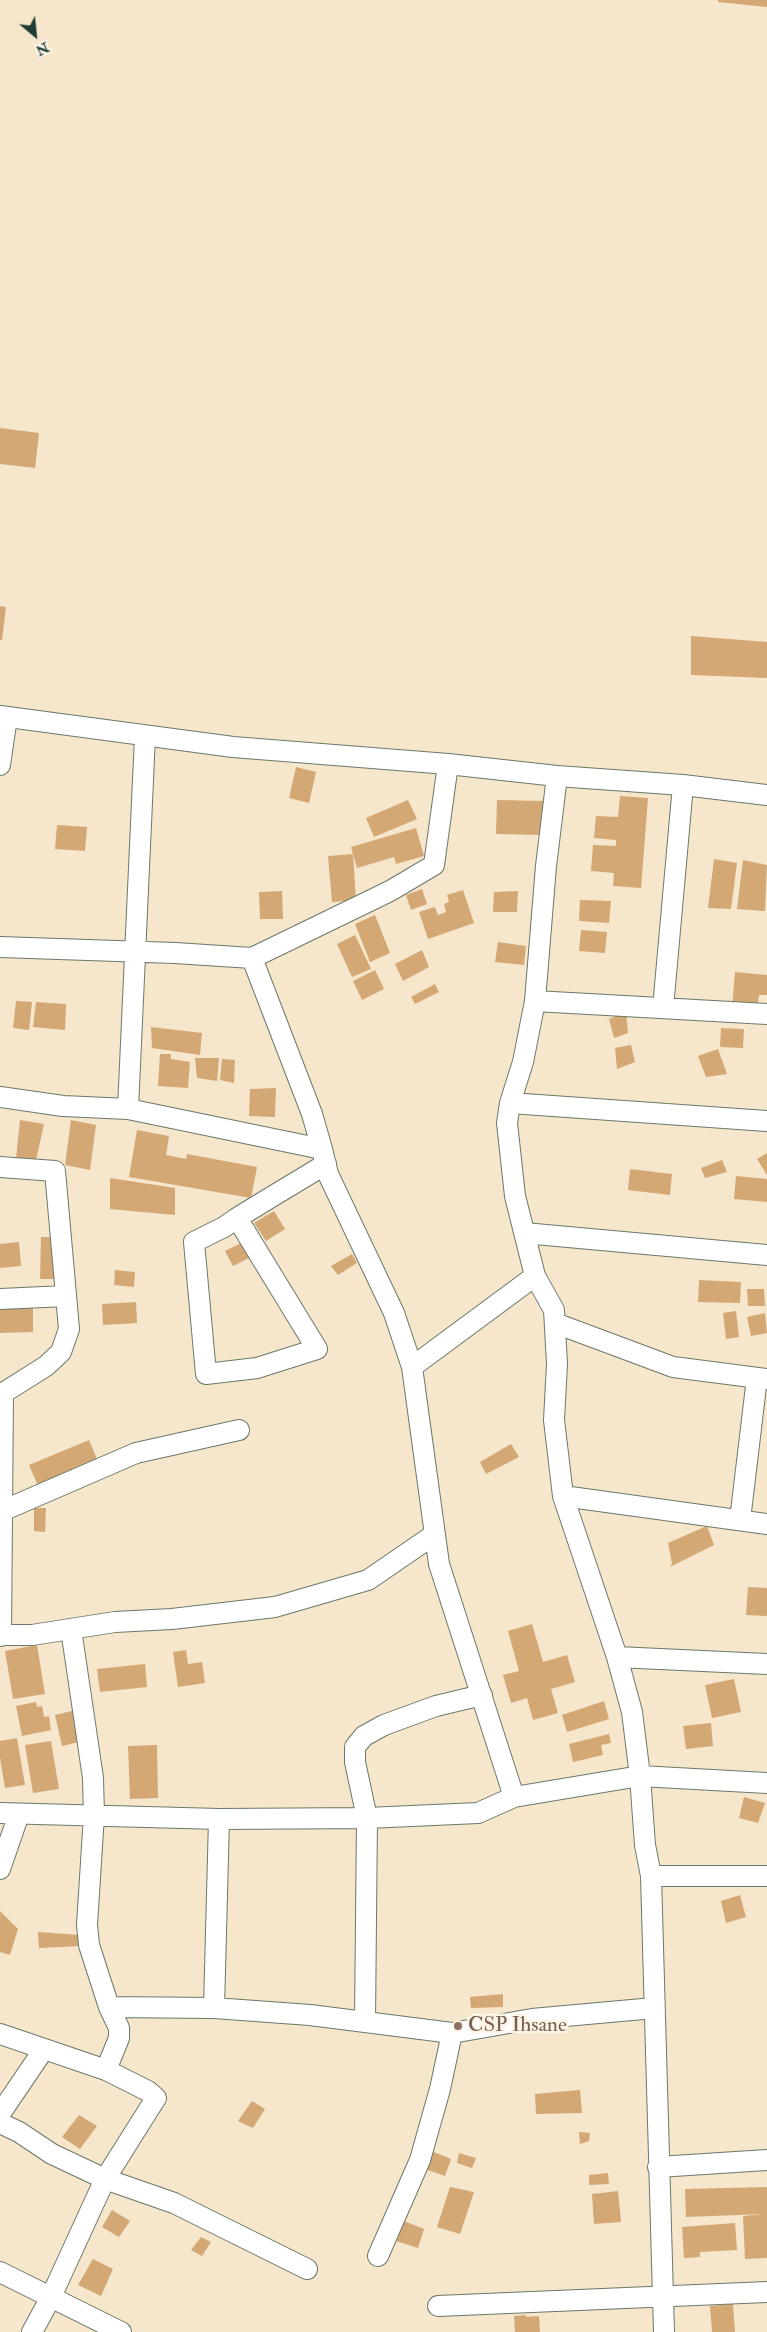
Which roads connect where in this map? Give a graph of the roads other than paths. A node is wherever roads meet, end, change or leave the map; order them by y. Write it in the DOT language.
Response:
graph roads {
  1 [pos="4,716"];
  2 [pos="145,736"];
  3 [pos="448,764"];
  4 [pos="0,765"];
  5 [pos="557,776"];
  6 [pos="683,785"];
  7 [pos="767,795"];
  8 [pos="0,947"];
  9 [pos="134,952"];
  10 [pos="252,958"];
  11 [pos="535,1001"];
  12 [pos="663,1008"];
  13 [pos="767,1014"];
  14 [pos="0,1097"];
  15 [pos="510,1104"];
  16 [pos="128,1109"];
  17 [pos="767,1122"];
  18 [pos="324,1157"];
  19 [pos="0,1167"];
  20 [pos="238,1218"];
  21 [pos="524,1233"];
  22 [pos="767,1255"];
  23 [pos="534,1276"];
  24 [pos="66,1296"];
  25 [pos="0,1299"];
  26 [pos="555,1323"];
  27 [pos="412,1367"];
  28 [pos="762,1378"];
  29 [pos="1,1393"];
  30 [pos="239,1430"];
  31 [pos="563,1496"];
  32 [pos="2,1511"];
  33 [pos="740,1520"];
  34 [pos="767,1524"];
  35 [pos="435,1534"];
  36 [pos="71,1629"];
  37 [pos="0,1636"];
  38 [pos="617,1657"];
  39 [pos="767,1664"];
  40 [pos="482,1695"];
  41 [pos="640,1776"];
  42 [pos="767,1783"];
  43 [pos="514,1797"];
  44 [pos="9,1814"];
  45 [pos="94,1815"];
  46 [pos="367,1818"];
  47 [pos="219,1819"];
  48 [pos="0,1869"];
  49 [pos="651,1876"];
  50 [pos="767,1876"];
  51 [pos="109,2007"];
  52 [pos="214,2008"];
  53 [pos="654,2008"];
  54 [pos="365,2020"];
  55 [pos="452,2033"];
  56 [pos="0,2034"];
  57 [pos="44,2049"];
  58 [pos="106,2070"];
  59 [pos="0,2114"];
  60 [pos="0,2123"];
  61 [pos="767,2160"];
  62 [pos="658,2167"];
  63 [pos="106,2179"];
  64 [pos="378,2256"];
  65 [pos="308,2269"];
  66 [pos="0,2272"];
  67 [pos="767,2292"];
  68 [pos="51,2297"];
  69 [pos="663,2297"];
  70 [pos="438,2306"];
  71 [pos="32,2332"];
  72 [pos="120,2332"];
  73 [pos="664,2332"];
  1 -- 2 [label="street"];
  1 -- 4 [label="street"];
  2 -- 3 [label="street"];
  2 -- 9 [label="street"];
  3 -- 5 [label="street"];
  3 -- 10 [label="street"];
  5 -- 6 [label="street"];
  5 -- 11 [label="street"];
  6 -- 7 [label="street"];
  6 -- 12 [label="street"];
  8 -- 9 [label="street"];
  9 -- 10 [label="street"];
  9 -- 16 [label="street"];
  10 -- 18 [label="street"];
  11 -- 12 [label="street"];
  11 -- 15 [label="street"];
  12 -- 13 [label="street"];
  14 -- 16 [label="street"];
  15 -- 17 [label="street"];
  15 -- 21 [label="street"];
  16 -- 18 [label="street"];
  18 -- 20 [label="street"];
  18 -- 27 [label="street"];
  19 -- 24 [label="street"];
  20 -- 20 [label="street"];
  21 -- 22 [label="street"];
  21 -- 23 [label="street"];
  23 -- 26 [label="street"];
  23 -- 27 [label="street"];
  24 -- 25 [label="street"];
  24 -- 29 [label="street"];
  26 -- 28 [label="street"];
  26 -- 31 [label="street"];
  27 -- 35 [label="street"];
  28 -- 33 [label="street"];
  29 -- 32 [label="street"];
  30 -- 32 [label="street"];
  31 -- 33 [label="street"];
  31 -- 38 [label="street"];
  32 -- 37 [label="street"];
  33 -- 34 [label="street"];
  35 -- 36 [label="street"];
  35 -- 40 [label="street"];
  36 -- 37 [label="street"];
  36 -- 45 [label="street"];
  38 -- 39 [label="street"];
  38 -- 41 [label="street"];
  40 -- 43 [label="street"];
  40 -- 46 [label="street"];
  41 -- 42 [label="street"];
  41 -- 43 [label="street"];
  41 -- 49 [label="street"];
  43 -- 46 [label="street"];
  44 -- 45 [label="street"];
  44 -- 48 [label="street"];
  45 -- 47 [label="street"];
  45 -- 51 [label="street"];
  46 -- 47 [label="street"];
  46 -- 54 [label="street"];
  47 -- 52 [label="street"];
  49 -- 50 [label="street"];
  49 -- 53 [label="street"];
  51 -- 52 [label="street"];
  51 -- 58 [label="street"];
  52 -- 54 [label="street"];
  53 -- 55 [label="street"];
  53 -- 62 [label="street"];
  54 -- 55 [label="street"];
  55 -- 64 [label="street"];
  56 -- 57 [label="street"];
  57 -- 58 [label="street"];
  57 -- 59 [label="street"];
  58 -- 63 [label="street"];
  60 -- 63 [label="street"];
  61 -- 62 [label="street"];
  62 -- 69 [label="street"];
  63 -- 65 [label="street"];
  63 -- 68 [label="street"];
  66 -- 68 [label="street"];
  67 -- 69 [label="street"];
  68 -- 71 [label="street"];
  68 -- 72 [label="street"];
  69 -- 70 [label="street"];
  69 -- 73 [label="street"];
}
